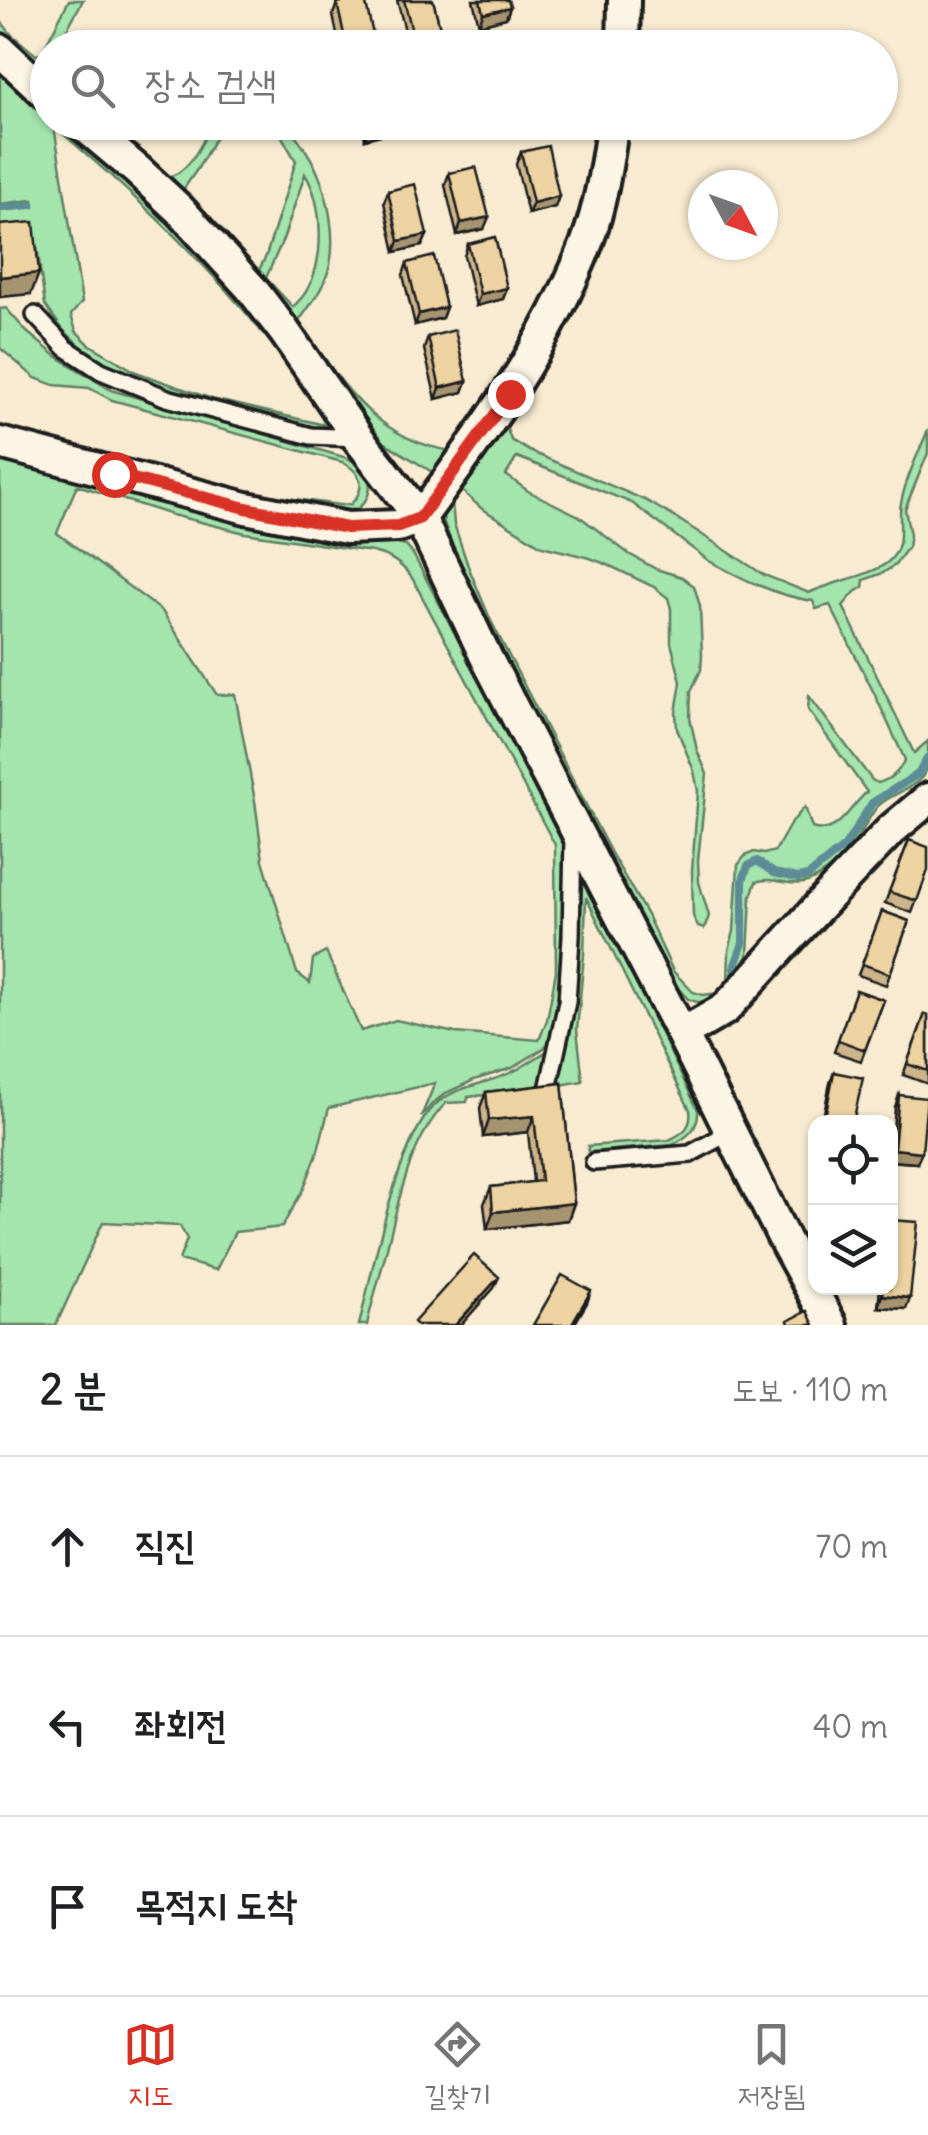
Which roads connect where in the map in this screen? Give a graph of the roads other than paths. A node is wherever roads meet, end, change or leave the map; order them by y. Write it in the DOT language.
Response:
graph roads {
  1 [pos="624,0"];
  2 [pos="624,30"];
  3 [pos="0,50"];
  4 [pos="30,78"];
  5 [pos="101,140"];
  6 [pos="610,140"];
  7 [pos="36,315"];
  8 [pos="358,438"];
  9 [pos="0,443"];
  10 [pos="420,518"];
  11 [pos="928,798"];
  12 [pos="574,829"];
  13 [pos="682,1034"];
  14 [pos="547,1094"];
  15 [pos="730,1132"];
  16 [pos="594,1162"];
  17 [pos="831,1325"];
  1 -- 2 [label="street"];
  3 -- 4 [label="street"];
  5 -- 8 [label="street"];
  6 -- 10 [label="street"];
  7 -- 8 [label="lane"];
  8 -- 10 [label="street"];
  9 -- 10 [label="street"];
  10 -- 12 [label="street"];
  11 -- 13 [label="street"];
  12 -- 13 [label="street"];
  12 -- 14 [label="lane"];
  13 -- 15 [label="street"];
  15 -- 16 [label="lane"];
  15 -- 17 [label="street"];
}
